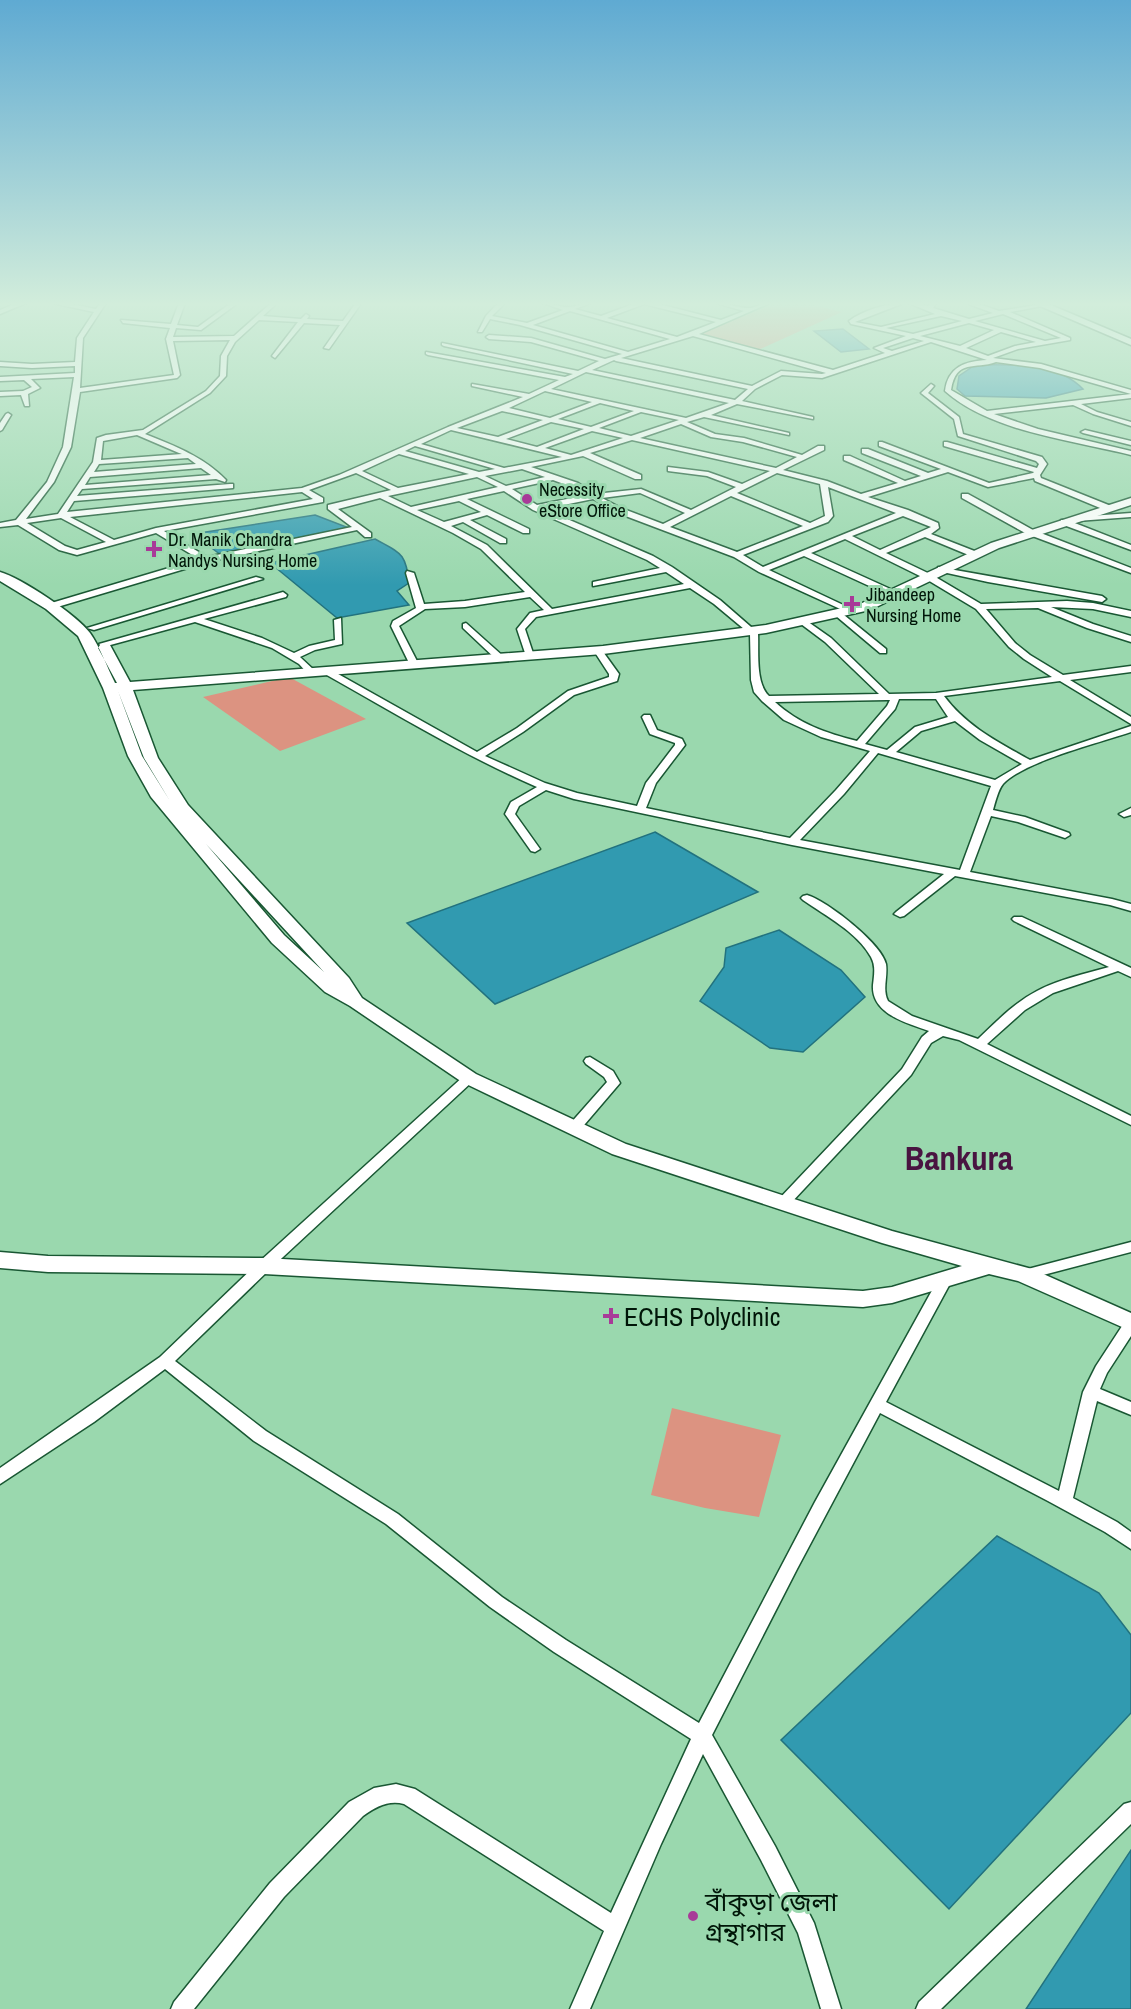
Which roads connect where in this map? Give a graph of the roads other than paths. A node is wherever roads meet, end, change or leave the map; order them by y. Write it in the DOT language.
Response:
graph roads {
  1 [pos="25,397"];
  2 [pos="76,397"];
  3 [pos="198,397"];
  4 [pos="527,397"];
  5 [pos="576,397"];
  6 [pos="713,397"];
  7 [pos="743,397"];
  8 [pos="929,397"];
  9 [pos="957,397"];
  10 [pos="1116,397"];
  11 [pos="964,401"];
  12 [pos="599,402"];
  13 [pos="737,402"];
  14 [pos="937,403"];
  15 [pos="1076,404"];
  16 [pos="27,405"];
  17 [pos="502,409"];
  18 [pos="639,411"];
  19 [pos="715,411"];
  20 [pos="986,413"];
  21 [pos="8,415"];
  22 [pos="703,415"];
  23 [pos="811,418"];
  24 [pos="550,420"];
  25 [pos="684,422"];
  26 [pos="1131,424"];
  27 [pos="780,425"];
  28 [pos="450,428"];
  29 [pos="590,428"];
  30 [pos="0,429"];
  31 [pos="1085,432"];
  32 [pos="139,434"];
  33 [pos="787,434"];
  34 [pos="632,438"];
  35 [pos="497,440"];
  36 [pos="1131,443"];
  37 [pos="416,444"];
  38 [pos="882,444"];
  39 [pos="947,444"];
  40 [pos="821,448"];
  41 [pos="178,449"];
  42 [pos="537,449"];
  43 [pos="864,451"];
  44 [pos="400,452"];
  45 [pos="583,453"];
  46 [pos="1131,453"];
  47 [pos="191,456"];
  48 [pos="572,457"];
  49 [pos="803,457"];
  50 [pos="98,458"];
  51 [pos="847,458"];
  52 [pos="203,466"];
  53 [pos="524,467"];
  54 [pos="671,469"];
  55 [pos="505,470"];
  56 [pos="776,470"];
  57 [pos="357,471"];
  58 [pos="946,471"];
  59 [pos="1037,473"];
  60 [pos="476,474"];
  61 [pos="88,475"];
  62 [pos="928,476"];
  63 [pos="219,477"];
  64 [pos="555,477"];
  65 [pos="638,477"];
  66 [pos="824,483"];
  67 [pos="904,483"];
  68 [pos="230,486"];
  69 [pos="82,487"];
  70 [pos="742,487"];
  71 [pos="507,489"];
  72 [pos="303,490"];
  73 [pos="398,491"];
  74 [pos="730,493"];
  75 [pos="382,496"];
  76 [pos="594,496"];
  77 [pos="864,496"];
  78 [pos="965,496"];
  79 [pos="244,497"];
  80 [pos="460,498"];
  81 [pos="73,499"];
  82 [pos="320,500"];
  83 [pos="1131,501"];
  84 [pos="333,508"];
  85 [pos="536,508"];
  86 [pos="411,509"];
  87 [pos="488,512"];
  88 [pos="905,512"];
  89 [pos="1110,512"];
  90 [pos="691,513"];
  91 [pos="61,515"];
  92 [pos="1131,515"];
  93 [pos="463,519"];
  94 [pos="19,522"];
  95 [pos="1064,522"];
  96 [pos="1131,522"];
  97 [pos="0,525"];
  98 [pos="444,525"];
  99 [pos="809,526"];
  100 [pos="663,527"];
  101 [pos="357,528"];
  102 [pos="156,530"];
  103 [pos="526,531"];
  104 [pos="1030,532"];
  105 [pos="926,534"];
  106 [pos="368,535"];
  107 [pos="845,536"];
  108 [pos="503,541"];
  109 [pos="113,543"];
  110 [pos="1131,548"];
  111 [pos="804,553"];
  112 [pos="879,553"];
  113 [pos="974,554"];
  114 [pos="737,555"];
  115 [pos="206,560"];
  116 [pos="0,568"];
  117 [pos="941,568"];
  118 [pos="669,569"];
  119 [pos="762,570"];
  120 [pos="1131,571"];
  121 [pos="410,573"];
  122 [pos="0,576"];
  123 [pos="929,577"];
  124 [pos="259,579"];
  125 [pos="596,584"];
  126 [pos="691,585"];
  127 [pos="532,594"];
  128 [pos="894,594"];
  129 [pos="283,595"];
  130 [pos="1102,599"];
  131 [pos="56,605"];
  132 [pos="1037,605"];
  133 [pos="421,607"];
  134 [pos="978,607"];
  135 [pos="549,611"];
  136 [pos="845,613"];
  137 [pos="1131,614"];
  138 [pos="198,620"];
  139 [pos="338,620"];
  140 [pos="804,622"];
  141 [pos="466,626"];
  142 [pos="91,628"];
  143 [pos="754,633"];
  144 [pos="1131,639"];
  145 [pos="103,644"];
  146 [pos="598,651"];
  147 [pos="883,651"];
  148 [pos="294,656"];
  149 [pos="530,656"];
  150 [pos="501,659"];
  151 [pos="414,665"];
  152 [pos="1131,669"];
  153 [pos="328,672"];
  154 [pos="312,673"];
  155 [pos="1061,679"];
  156 [pos="118,687"];
  157 [pos="939,696"];
  158 [pos="891,697"];
  159 [pos="765,699"];
  160 [pos="953,715"];
  161 [pos="647,717"];
  162 [pos="1131,721"];
  163 [pos="1131,729"];
  164 [pos="860,744"];
  165 [pos="877,749"];
  166 [pos="890,752"];
  167 [pos="479,755"];
  168 [pos="1029,764"];
  169 [pos="997,784"];
  170 [pos="544,786"];
  171 [pos="641,809"];
  172 [pos="987,812"];
  173 [pos="1065,835"];
  174 [pos="792,842"];
  175 [pos="535,849"];
  176 [pos="958,874"];
  177 [pos="807,898"];
  178 [pos="1131,908"];
  179 [pos="900,914"];
  180 [pos="1018,919"];
  181 [pos="1126,970"];
  182 [pos="944,1032"];
  183 [pos="980,1045"];
  184 [pos="590,1061"];
  185 [pos="469,1078"];
  186 [pos="1131,1121"];
  187 [pos="574,1128"];
  188 [pos="784,1202"];
  189 [pos="1131,1247"];
  190 [pos="0,1260"];
  191 [pos="264,1266"];
  192 [pos="988,1266"];
  193 [pos="1024,1275"];
  194 [pos="945,1280"];
  195 [pos="1131,1323"];
  196 [pos="165,1361"];
  197 [pos="1091,1392"];
  198 [pos="876,1404"];
  199 [pos="1131,1409"];
  200 [pos="0,1477"];
  201 [pos="1064,1502"];
  202 [pos="1131,1542"];
  203 [pos="703,1736"];
  204 [pos="1131,1811"];
  205 [pos="616,1927"];
  206 [pos="181,2009"];
  207 [pos="580,2009"];
  208 [pos="831,2009"];
  209 [pos="926,2009"];
  1 -- 16 [label="street"];
  2 -- 94 [label="street"];
  3 -- 32 [label="street"];
  4 -- 17 [label="street"];
  5 -- 12 [label="street"];
  6 -- 13 [label="street"];
  7 -- 13 [label="street"];
  8 -- 14 [label="street"];
  9 -- 11 [label="street"];
  10 -- 15 [label="street"];
  11 -- 14 [label="street"];
  11 -- 20 [label="street"];
  12 -- 18 [label="street"];
  12 -- 24 [label="street"];
  13 -- 19 [label="street"];
  13 -- 23 [label="street"];
  14 -- 59 [label="street"];
  15 -- 20 [label="street"];
  15 -- 26 [label="street"];
  17 -- 24 [label="street"];
  17 -- 28 [label="street"];
  18 -- 25 [label="street"];
  18 -- 29 [label="street"];
  19 -- 22 [label="street"];
  19 -- 27 [label="street"];
  20 -- 46 [label="street"];
  21 -- 30 [label="street"];
  22 -- 25 [label="street"];
  22 -- 33 [label="street"];
  24 -- 29 [label="street"];
  24 -- 35 [label="street"];
  25 -- 34 [label="street"];
  25 -- 49 [label="street"];
  28 -- 35 [label="street"];
  28 -- 37 [label="street"];
  29 -- 34 [label="street"];
  29 -- 42 [label="street"];
  31 -- 36 [label="street"];
  32 -- 41 [label="street"];
  32 -- 50 [label="street"];
  34 -- 45 [label="street"];
  34 -- 56 [label="street"];
  35 -- 42 [label="street"];
  37 -- 44 [label="street"];
  37 -- 55 [label="street"];
  38 -- 58 [label="street"];
  39 -- 59 [label="street"];
  40 -- 49 [label="street"];
  41 -- 47 [label="street"];
  41 -- 50 [label="street"];
  42 -- 48 [label="street"];
  43 -- 62 [label="street"];
  44 -- 57 [label="street"];
  44 -- 60 [label="street"];
  45 -- 48 [label="street"];
  45 -- 65 [label="street"];
  47 -- 50 [label="street"];
  47 -- 52 [label="street"];
  48 -- 53 [label="street"];
  49 -- 56 [label="street"];
  50 -- 61 [label="street"];
  51 -- 67 [label="street"];
  52 -- 61 [label="street"];
  52 -- 63 [label="street"];
  53 -- 55 [label="street"];
  53 -- 64 [label="street"];
  54 -- 70 [label="street"];
  55 -- 60 [label="street"];
  56 -- 66 [label="street"];
  56 -- 70 [label="street"];
  57 -- 72 [label="street"];
  57 -- 73 [label="street"];
  58 -- 59 [label="street"];
  58 -- 62 [label="street"];
  59 -- 89 [label="street"];
  60 -- 71 [label="street"];
  60 -- 73 [label="street"];
  61 -- 69 [label="street"];
  62 -- 67 [label="street"];
  63 -- 68 [label="street"];
  63 -- 69 [label="street"];
  64 -- 71 [label="street"];
  64 -- 76 [label="street"];
  66 -- 77 [label="street"];
  66 -- 99 [label="street"];
  67 -- 77 [label="street"];
  68 -- 79 [label="street"];
  68 -- 81 [label="street"];
  69 -- 81 [label="street"];
  70 -- 74 [label="street"];
  71 -- 80 [label="street"];
  71 -- 85 [label="street"];
  72 -- 79 [label="street"];
  72 -- 82 [label="street"];
  73 -- 75 [label="street"];
  74 -- 90 [label="street"];
  74 -- 99 [label="street"];
  75 -- 84 [label="street"];
  75 -- 86 [label="street"];
  76 -- 85 [label="street"];
  76 -- 90 [label="street"];
  76 -- 100 [label="street"];
  77 -- 88 [label="street"];
  78 -- 104 [label="street"];
  79 -- 91 [label="street"];
  80 -- 86 [label="street"];
  80 -- 87 [label="street"];
  81 -- 91 [label="street"];
  82 -- 84 [label="street"];
  82 -- 102 [label="street"];
  83 -- 89 [label="street"];
  84 -- 101 [label="street"];
  85 -- 118 [label="street"];
  86 -- 98 [label="street"];
  87 -- 93 [label="street"];
  87 -- 103 [label="street"];
  88 -- 105 [label="street"];
  88 -- 107 [label="street"];
  89 -- 92 [label="street"];
  89 -- 95 [label="street"];
  89 -- 96 [label="street"];
  90 -- 100 [label="street"];
  91 -- 94 [label="street"];
  91 -- 109 [label="street"];
  93 -- 98 [label="street"];
  93 -- 108 [label="street"];
  94 -- 97 [label="street"];
  94 -- 109 [label="street"];
  95 -- 104 [label="street"];
  95 -- 110 [label="street"];
  98 -- 127 [label="street"];
  99 -- 114 [label="street"];
  100 -- 114 [label="street"];
  101 -- 106 [label="street"];
  101 -- 115 [label="street"];
  102 -- 109 [label="street"];
  102 -- 115 [label="street"];
  104 -- 113 [label="street"];
  104 -- 120 [label="street"];
  105 -- 112 [label="street"];
  105 -- 113 [label="street"];
  107 -- 111 [label="street"];
  107 -- 112 [label="street"];
  111 -- 119 [label="street"];
  111 -- 128 [label="street"];
  112 -- 123 [label="street"];
  113 -- 117 [label="street"];
  114 -- 119 [label="street"];
  115 -- 131 [label="street"];
  116 -- 131 [label="street"];
  117 -- 123 [label="street"];
  117 -- 130 [label="street"];
  118 -- 125 [label="street"];
  118 -- 126 [label="street"];
  119 -- 136 [label="street"];
  121 -- 133 [label="street"];
  122 -- 131 [label="street"];
  123 -- 128 [label="street"];
  123 -- 134 [label="street"];
  124 -- 142 [label="street"];
  126 -- 135 [label="street"];
  126 -- 143 [label="street"];
  127 -- 133 [label="street"];
  127 -- 135 [label="street"];
  128 -- 136 [label="street"];
  129 -- 138 [label="street"];
  131 -- 142 [label="street"];
  131 -- 156 [label="street"];
  132 -- 134 [label="street"];
  132 -- 137 [label="street"];
  132 -- 144 [label="street"];
  133 -- 151 [label="street"];
  134 -- 155 [label="street"];
  135 -- 149 [label="street"];
  136 -- 140 [label="street"];
  136 -- 147 [label="street"];
  138 -- 145 [label="street"];
  138 -- 148 [label="street"];
  139 -- 148 [label="street"];
  140 -- 143 [label="street"];
  140 -- 158 [label="street"];
  141 -- 150 [label="street"];
  142 -- 145 [label="street"];
  143 -- 146 [label="street"];
  143 -- 159 [label="street"];
  145 -- 156 [label="street"];
  146 -- 149 [label="street"];
  146 -- 167 [label="street"];
  148 -- 154 [label="street"];
  149 -- 150 [label="street"];
  150 -- 151 [label="street"];
  151 -- 153 [label="street"];
  152 -- 155 [label="street"];
  153 -- 154 [label="street"];
  153 -- 167 [label="street"];
  154 -- 156 [label="street"];
  155 -- 157 [label="street"];
  155 -- 162 [label="street"];
  156 -- 185 [label="street"];
  157 -- 158 [label="street"];
  157 -- 160 [label="street"];
  158 -- 159 [label="street"];
  158 -- 164 [label="street"];
  159 -- 164 [label="street"];
  160 -- 166 [label="street"];
  160 -- 168 [label="street"];
  161 -- 171 [label="street"];
  163 -- 168 [label="street"];
  164 -- 165 [label="street"];
  165 -- 166 [label="street"];
  165 -- 174 [label="street"];
  166 -- 169 [label="street"];
  167 -- 170 [label="street"];
  168 -- 169 [label="street"];
  169 -- 172 [label="street"];
  170 -- 171 [label="street"];
  170 -- 175 [label="street"];
  171 -- 174 [label="street"];
  172 -- 173 [label="street"];
  172 -- 176 [label="street"];
  174 -- 176 [label="street"];
  176 -- 178 [label="street"];
  176 -- 179 [label="street"];
  177 -- 182 [label="street"];
  180 -- 181 [label="street"];
  181 -- 183 [label="street"];
  182 -- 183 [label="street"];
  182 -- 188 [label="street"];
  183 -- 186 [label="street"];
  184 -- 187 [label="street"];
  185 -- 187 [label="street"];
  185 -- 191 [label="street"];
  187 -- 188 [label="street"];
  188 -- 192 [label="street"];
  189 -- 193 [label="street"];
  190 -- 191 [label="street"];
  191 -- 194 [label="street"];
  191 -- 196 [label="street"];
  192 -- 193 [label="street"];
  192 -- 194 [label="street"];
  193 -- 195 [label="street"];
  194 -- 198 [label="street"];
  195 -- 197 [label="street"];
  196 -- 200 [label="street"];
  196 -- 203 [label="street"];
  197 -- 199 [label="street"];
  197 -- 201 [label="street"];
  198 -- 201 [label="street"];
  198 -- 203 [label="street"];
  201 -- 202 [label="street"];
  203 -- 205 [label="street"];
  203 -- 208 [label="street"];
  204 -- 209 [label="street"];
  205 -- 206 [label="street"];
  205 -- 207 [label="street"];
}
